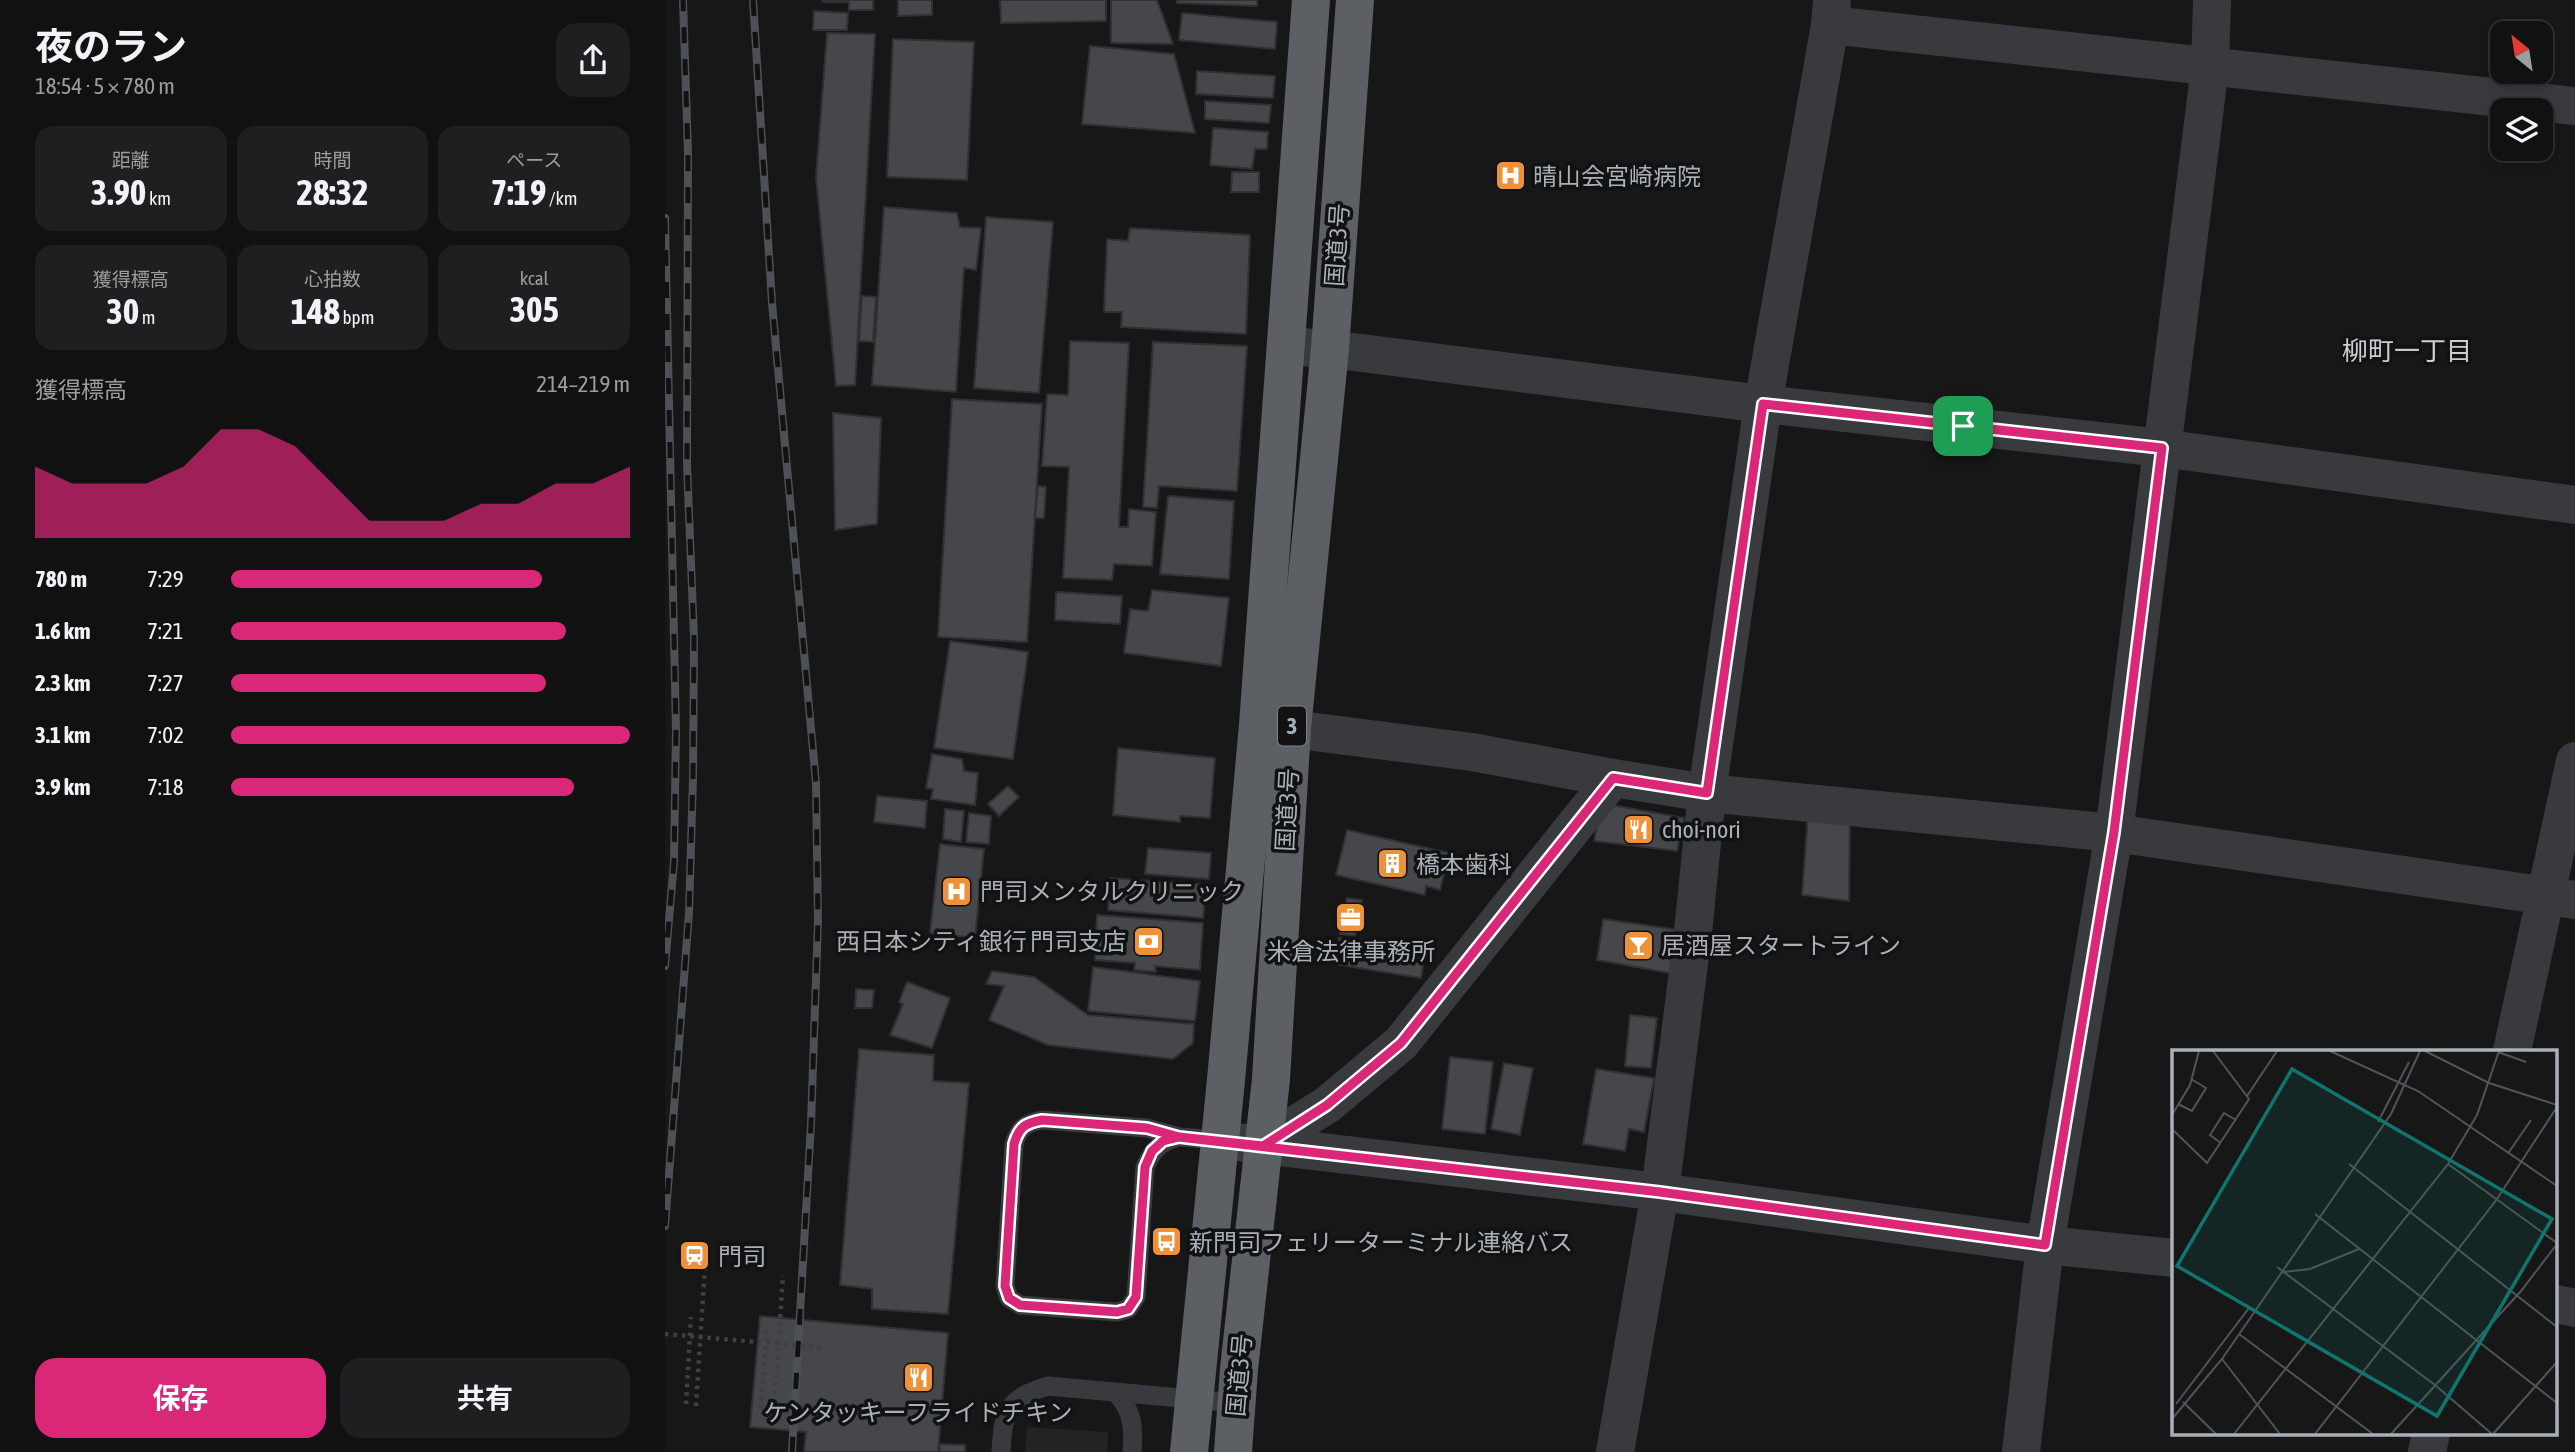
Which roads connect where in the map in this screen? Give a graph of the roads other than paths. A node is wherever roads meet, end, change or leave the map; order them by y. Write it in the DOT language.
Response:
graph roads {
  1 [pos="1311,0"];
  2 [pos="1355,0"];
  3 [pos="2213,0"];
  4 [pos="1831,12"];
  5 [pos="2210,67"];
  6 [pos="2575,106"];
  7 [pos="1286,345"];
  8 [pos="1330,349"];
  9 [pos="1763,404"];
  10 [pos="2162,448"];
  11 [pos="2575,505"];
  12 [pos="1275,726"];
  13 [pos="2575,761"];
  14 [pos="1613,778"];
  15 [pos="1707,793"];
  16 [pos="2114,832"];
  17 [pos="2560,898"];
  18 [pos="2512,1050"];
  19 [pos="1179,1137"];
  20 [pos="1220,1140"];
  21 [pos="1263,1146"];
  22 [pos="1660,1192"];
  23 [pos="2045,1245"];
  24 [pos="2172,1258"];
  25 [pos="2557,1304"];
  26 [pos="2575,1308"];
  27 [pos="1115,1392"];
  28 [pos="1195,1399"];
  29 [pos="1236,1403"];
  30 [pos="2431,1434"];
  31 [pos="1001,1451"];
  32 [pos="1132,1452"];
  33 [pos="1189,1452"];
  34 [pos="1233,1452"];
  35 [pos="1615,1452"];
  36 [pos="2021,1452"];
  37 [pos="2427,1452"];
  1 -- 7 [label="highway, 国道3号 / 3"];
  2 -- 8 [label="highway, 国道3号 / 3"];
  3 -- 5 [label="street"];
  4 -- 5 [label="street"];
  4 -- 9 [label="street"];
  5 -- 6 [label="street"];
  5 -- 10 [label="street"];
  7 -- 8 [label="street"];
  7 -- 12 [label="highway, 国道3号 / 3"];
  8 -- 9 [label="street"];
  8 -- 12 [label="highway, 国道3号 / 3"];
  9 -- 10 [label="street"];
  9 -- 15 [label="street"];
  10 -- 11 [label="street"];
  10 -- 16 [label="street"];
  12 -- 14 [label="street"];
  12 -- 20 [label="highway, 国道3号 / 3"];
  12 -- 21 [label="highway, 国道3号 / 3"];
  13 -- 17 [label="street"];
  14 -- 15 [label="street"];
  14 -- 21 [label="street"];
  15 -- 16 [label="street"];
  15 -- 22 [label="street"];
  16 -- 17 [label="street"];
  16 -- 23 [label="street"];
  17 -- 18 [label="street"];
  19 -- 19 [label="lane"];
  19 -- 20 [label="lane"];
  20 -- 21 [label="street"];
  20 -- 28 [label="highway, 国道3号 / 3"];
  21 -- 22 [label="street"];
  21 -- 29 [label="highway, 国道3号 / 3"];
  22 -- 23 [label="street"];
  22 -- 35 [label="street"];
  23 -- 24 [label="street"];
  23 -- 36 [label="street"];
  25 -- 26 [label="street"];
  27 -- 28 [label="lane"];
  27 -- 31 [label="lane"];
  27 -- 32 [label="lane"];
  28 -- 29 [label="lane"];
  28 -- 33 [label="highway, 国道3号 / 3"];
  29 -- 34 [label="highway, 国道3号 / 3"];
  30 -- 37 [label="street"];
}
